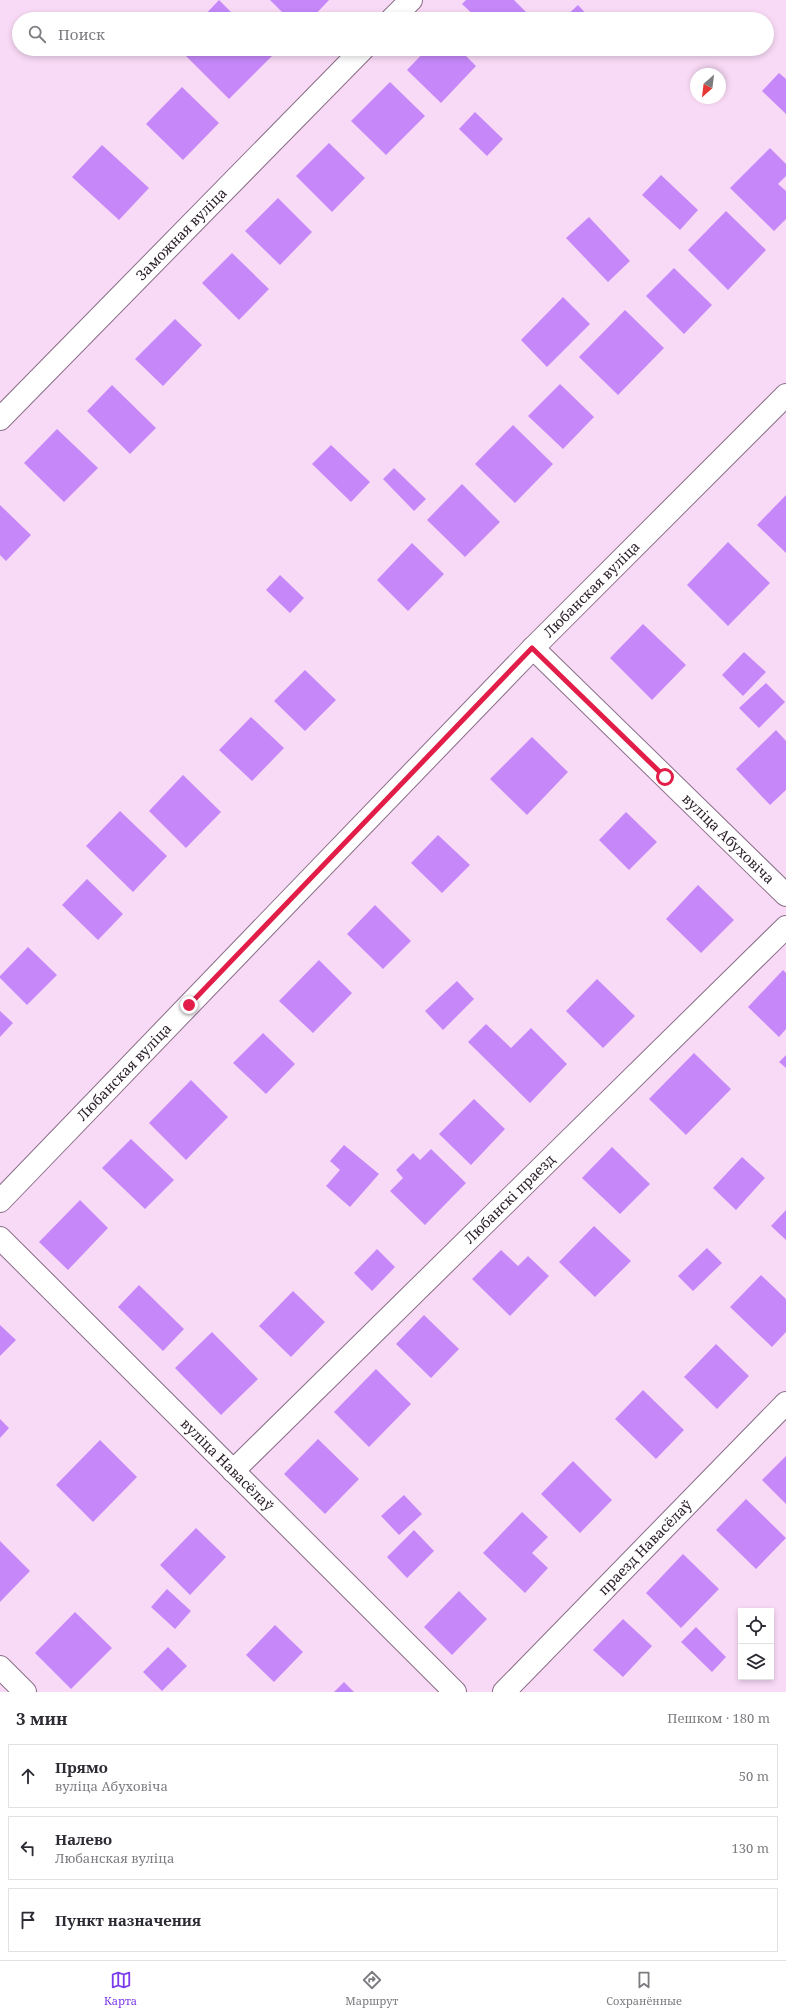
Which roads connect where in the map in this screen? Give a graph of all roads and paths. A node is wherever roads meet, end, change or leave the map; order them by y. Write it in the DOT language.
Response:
graph roads {
  1 [pos="411,0"];
  2 [pos="399,12"];
  3 [pos="356,56"];
  4 [pos="786,395"];
  5 [pos="0,419"];
  6 [pos="532,648"];
  7 [pos="786,895"];
  8 [pos="786,927"];
  9 [pos="0,1201"];
  10 [pos="0,1238"];
  11 [pos="786,1403"];
  12 [pos="233,1471"];
  13 [pos="0,1667"];
  14 [pos="25,1692"];
  15 [pos="455,1692"];
  16 [pos="504,1692"];
  1 -- 2 [label="street"];
  3 -- 5 [label="street, Заможная вуліца"];
  4 -- 6 [label="street, Любанская вуліца"];
  6 -- 7 [label="street, вуліца Абуховіча"];
  6 -- 9 [label="street, Любанская вуліца"];
  8 -- 12 [label="street, Любанскі праезд"];
  10 -- 12 [label="street, вуліца Навасёлаў"];
  11 -- 16 [label="street, праезд Навасёлаў"];
  12 -- 15 [label="street, вуліца Навасёлаў"];
  13 -- 14 [label="street"];
}
